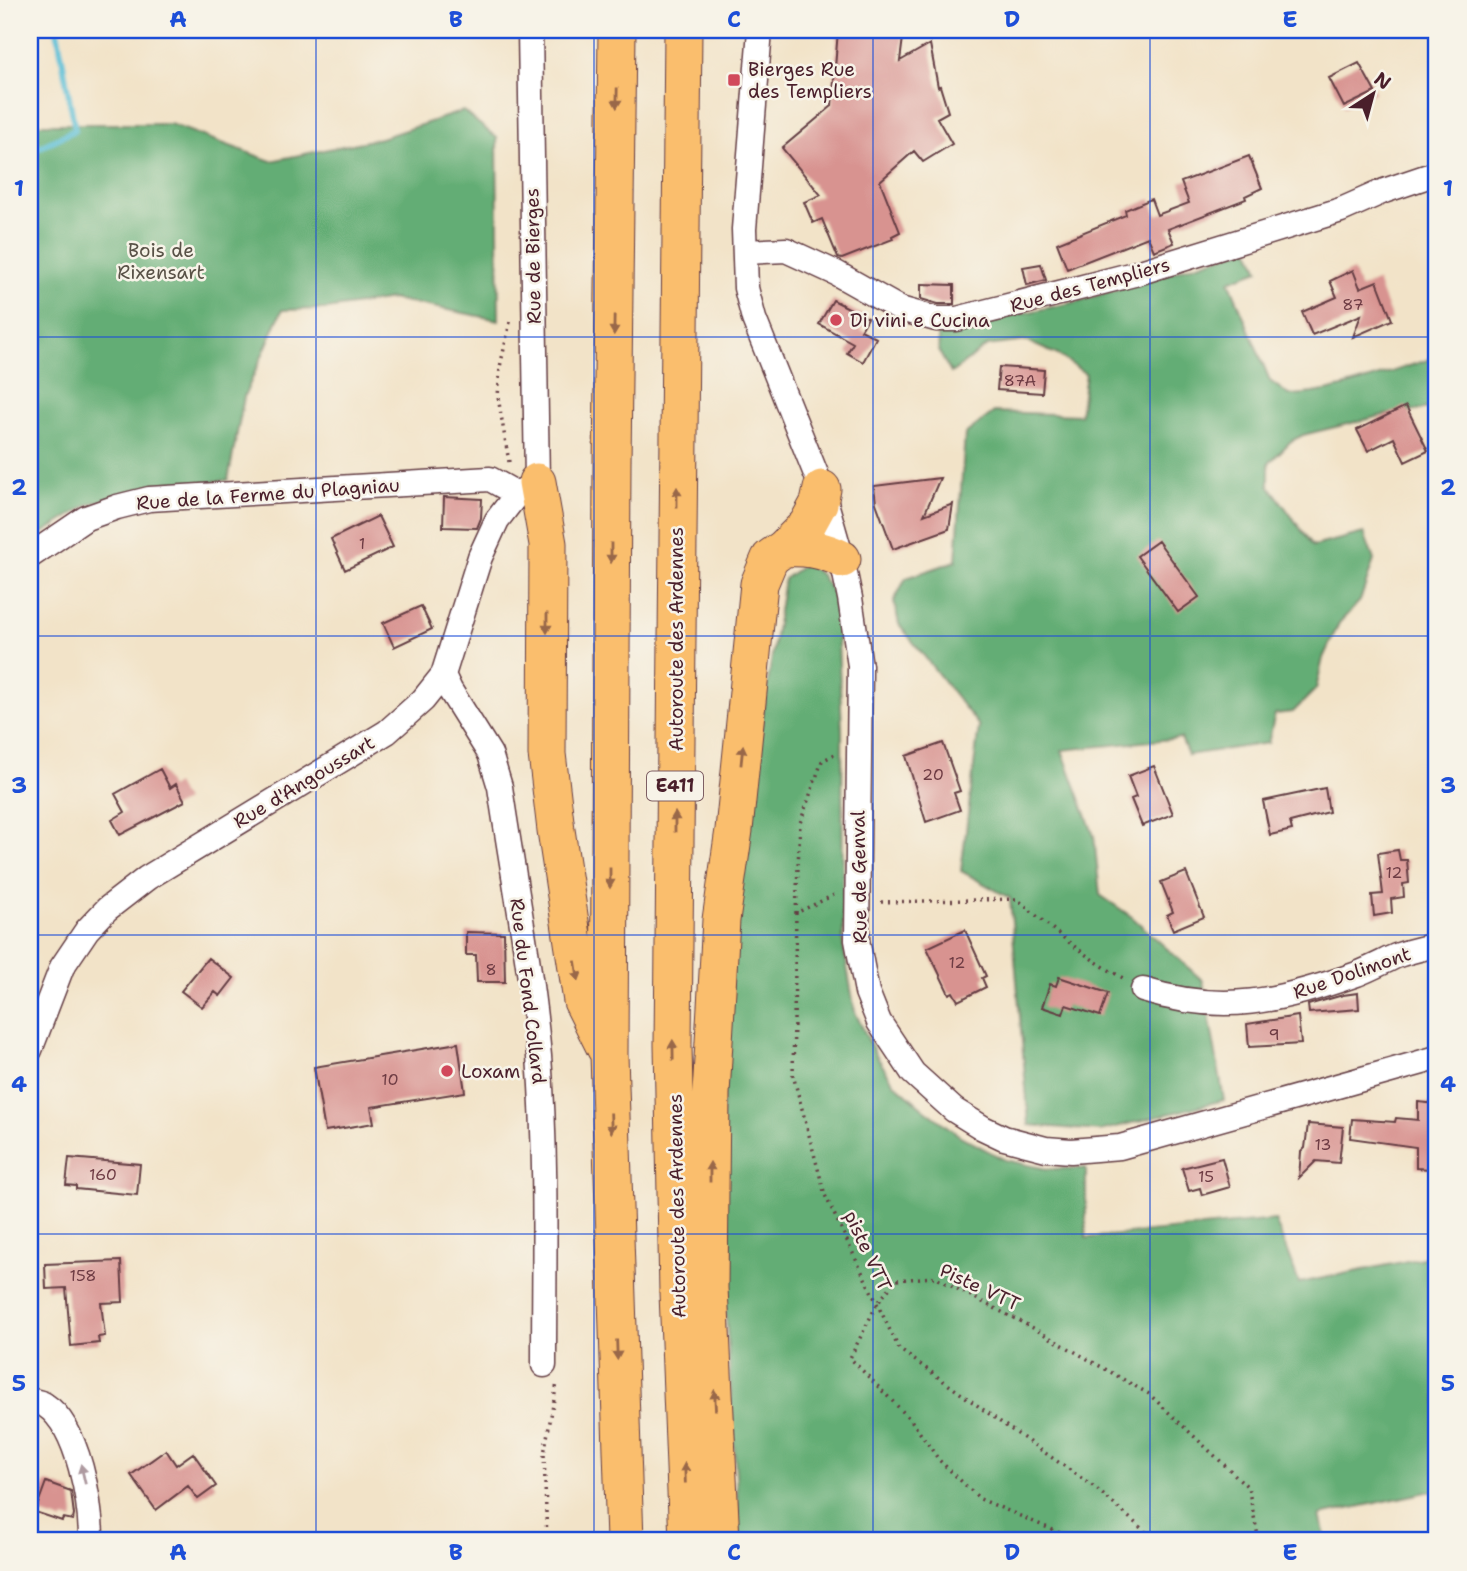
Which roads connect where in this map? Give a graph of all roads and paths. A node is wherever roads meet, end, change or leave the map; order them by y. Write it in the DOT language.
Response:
graph roads {
  1 [pos="530,30"];
  2 [pos="617,30"];
  3 [pos="683,30"];
  4 [pos="760,30"];
  5 [pos="1437,173"];
  6 [pos="745,252"];
  7 [pos="511,319"];
  8 [pos="508,455"];
  9 [pos="527,488"];
  10 [pos="822,489"];
  11 [pos="784,548"];
  12 [pos="30,556"];
  13 [pos="842,559"];
  14 [pos="443,675"];
  15 [pos="858,743"];
  16 [pos="858,884"];
  17 [pos="796,913"];
  18 [pos="1437,945"];
  19 [pos="1143,989"];
  20 [pos="30,1050"];
  21 [pos="609,1055"];
  22 [pos="1437,1058"];
  23 [pos="877,1304"];
  24 [pos="552,1369"];
  25 [pos="30,1400"];
  26 [pos="92,1541"];
  27 [pos="547,1541"];
  28 [pos="625,1541"];
  29 [pos="688,1541"];
  30 [pos="721,1541"];
  31 [pos="1079,1541"];
  32 [pos="1156,1541"];
  33 [pos="1259,1541"];
  1 -- 9 [label="street, Rue de Bierges"];
  2 -- 21 [label="highway, one-way"];
  29 -- 3 [label="highway, Autoroute des Ardennes / E411, one-way"];
  4 -- 6 [label="street, Rue de Genval"];
  5 -- 6 [label="street, Rue des Templiers"];
  6 -- 10 [label="street, Rue de Genval"];
  7 -- 8 [label="path"];
  9 -- 12 [label="street, Rue de la Ferme du Plagniau"];
  9 -- 14 [label="street, Rue d'Angoussart"];
  9 -- 21 [label="highway, one-way"];
  10 -- 11 [label="highway"];
  10 -- 13 [label="street, Rue de Genval"];
  11 -- 13 [label="highway"];
  30 -- 11 [label="highway, one-way"];
  13 -- 15 [label="street, Rue de Genval"];
  14 -- 20 [label="street, Rue d'Angoussart"];
  14 -- 24 [label="street, Rue du Fond Collard"];
  15 -- 16 [label="street, Rue de Genval"];
  15 -- 17 [label="path, piste VTT"];
  16 -- 17 [label="path"];
  16 -- 19 [label="path"];
  16 -- 22 [label="street, Rue de Genval"];
  17 -- 23 [label="path, piste VTT"];
  18 -- 19 [label="street, Rue Dolimont"];
  21 -- 28 [label="highway, one-way"];
  23 -- 31 [label="path, Piste VTT"];
  23 -- 32 [label="path, piste VTT"];
  23 -- 33 [label="path, Piste VTT"];
  24 -- 27 [label="path"];
  26 -- 25 [label="street, one-way"];
}
